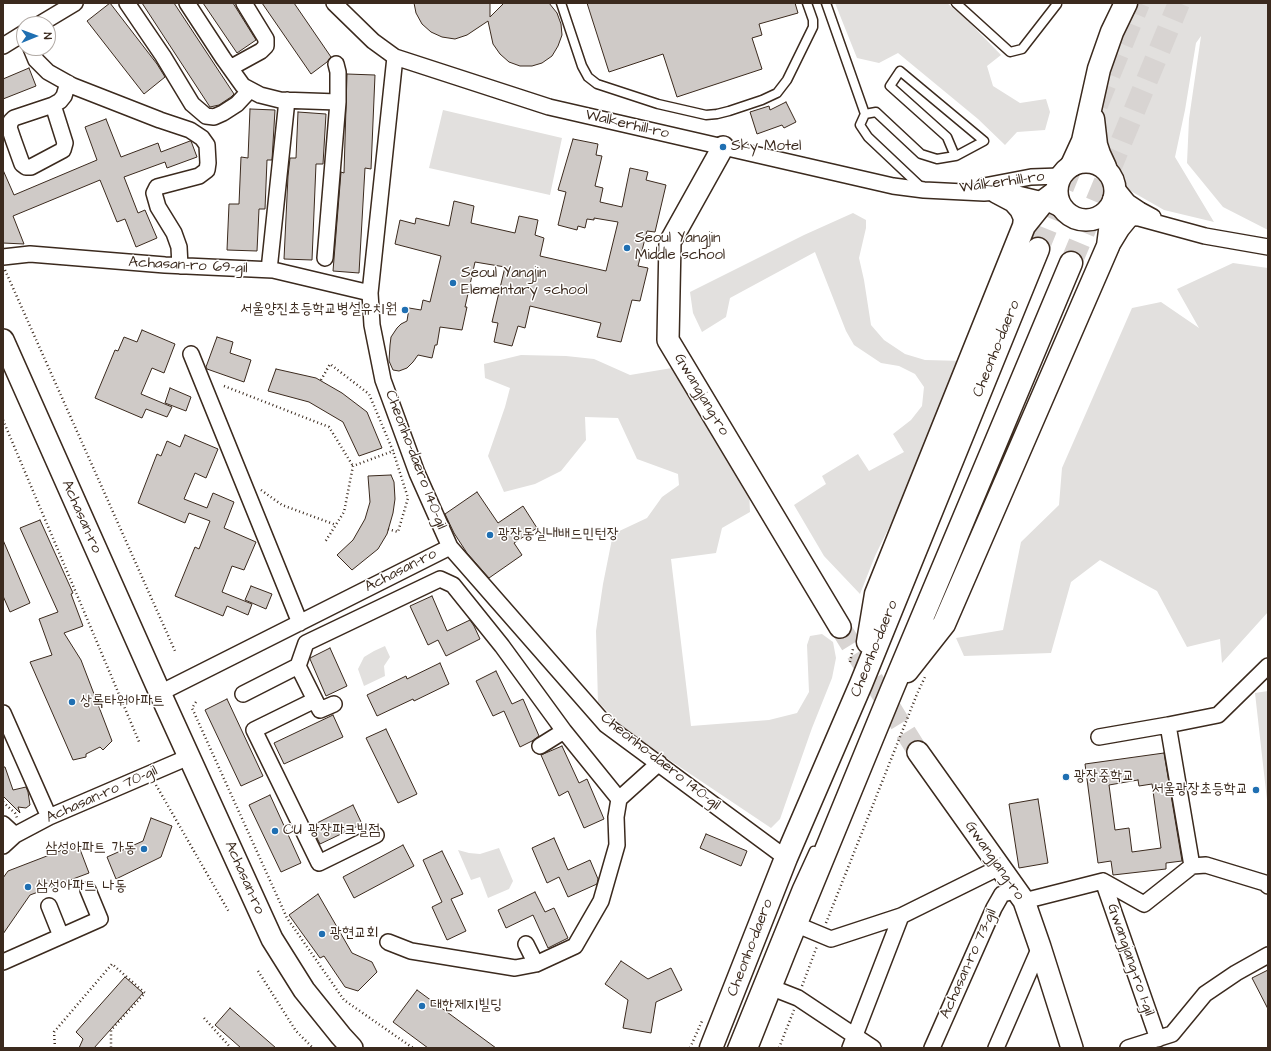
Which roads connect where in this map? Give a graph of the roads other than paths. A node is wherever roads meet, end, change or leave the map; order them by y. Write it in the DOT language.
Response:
graph roads {
  1 [pos="75,3"];
  2 [pos="127,3"];
  3 [pos="187,3"];
  4 [pos="244,3"];
  5 [pos="334,3"];
  6 [pos="561,3"];
  7 [pos="807,3"];
  8 [pos="826,3"];
  9 [pos="956,3"];
  10 [pos="1126,3"];
  11 [pos="1057,4"];
  12 [pos="53,16"];
  13 [pos="16,39"];
  14 [pos="3,46"];
  15 [pos="34,56"];
  16 [pos="395,57"];
  17 [pos="336,64"];
  18 [pos="230,68"];
  19 [pos="68,83"];
  20 [pos="250,90"];
  21 [pos="1093,96"];
  22 [pos="287,100"];
  23 [pos="338,102"];
  24 [pos="53,105"];
  25 [pos="865,114"];
  26 [pos="723,147"];
  27 [pos="955,156"];
  28 [pos="1104,168"];
  29 [pos="1059,189"];
  30 [pos="924,190"];
  31 [pos="944,191"];
  32 [pos="997,192"];
  33 [pos="1114,207"];
  34 [pos="1024,226"];
  35 [pos="1179,230"];
  36 [pos="1268,247"];
  37 [pos="1038,249"];
  38 [pos="325,258"];
  39 [pos="4,262"];
  40 [pos="1071,263"];
  41 [pos="180,266"];
  42 [pos="269,270"];
  43 [pos="370,293"];
  44 [pos="3,340"];
  45 [pos="191,354"];
  46 [pos="450,547"];
  47 [pos="300,622"];
  48 [pos="840,627"];
  49 [pos="298,666"];
  50 [pos="1268,666"];
  51 [pos="855,676"];
  52 [pos="890,692"];
  53 [pos="160,693"];
  54 [pos="243,694"];
  55 [pos="315,700"];
  56 [pos="334,704"];
  57 [pos="3,713"];
  58 [pos="1168,725"];
  59 [pos="876,728"];
  60 [pos="564,731"];
  61 [pos="1099,737"];
  62 [pos="540,746"];
  63 [pos="918,752"];
  64 [pos="189,755"];
  65 [pos="659,764"];
  66 [pos="619,799"];
  67 [pos="833,812"];
  68 [pos="49,817"];
  69 [pos="3,824"];
  70 [pos="15,835"];
  71 [pos="376,835"];
  72 [pos="3,846"];
  73 [pos="816,847"];
  74 [pos="786,858"];
  75 [pos="1192,866"];
  76 [pos="1000,867"];
  77 [pos="1103,881"];
  78 [pos="1268,886"];
  79 [pos="88,890"];
  80 [pos="1020,896"];
  81 [pos="49,906"];
  82 [pos="901,916"];
  83 [pos="795,924"];
  84 [pos="61,936"];
  85 [pos="388,942"];
  86 [pos="526,944"];
  87 [pos="1040,947"];
  88 [pos="1268,955"];
  89 [pos="3,962"];
  90 [pos="536,964"];
  91 [pos="770,987"];
  92 [pos="728,1008"];
  93 [pos="1158,1039"];
  94 [pos="853,1042"];
  95 [pos="352,1048"];
  96 [pos="711,1048"];
  97 [pos="719,1048"];
  98 [pos="732,1048"];
  99 [pos="746,1048"];
  100 [pos="873,1048"];
  101 [pos="932,1048"];
  102 [pos="996,1048"];
  103 [pos="1072,1048"];
  104 [pos="1128,1048"];
  1 -- 12 [label="street"];
  2 -- 20 [label="street"];
  3 -- 18 [label="street"];
  4 -- 18 [label="street"];
  5 -- 16 [label="street, Walkerhill-ro"];
  6 -- 7 [label="lane"];
  8 -- 25 [label="lane"];
  9 -- 11 [label="lane"];
  10 -- 21 [label="main road"];
  13 -- 14 [label="street"];
  15 -- 19 [label="street"];
  16 -- 26 [label="street, Walkerhill-ro"];
  16 -- 43 [label="street, Cheonho-daero 140-gil"];
  17 -- 23 [label="street"];
  18 -- 20 [label="street"];
  19 -- 24 [label="street"];
  19 -- 41 [label="street"];
  20 -- 22 [label="street"];
  21 -- 28 [label="main road"];
  21 -- 29 [label="main road"];
  22 -- 23 [label="street"];
  22 -- 42 [label="street"];
  23 -- 38 [label="street"];
  25 -- 27 [label="lane"];
  25 -- 30 [label="lane"];
  26 -- 30 [label="street, Walkerhill-ro"];
  26 -- 48 [label="main road, Gwangjang-ro"];
  27 -- 27 [label="lane"];
  28 -- 29 [label="main road"];
  28 -- 33 [label="main road"];
  29 -- 31 [label="street, Walkerhill-ro"];
  29 -- 32 [label="street, Walkerhill-ro"];
  29 -- 33 [label="main road"];
  29 -- 34 [label="main road"];
  30 -- 31 [label="street, Walkerhill-ro"];
  31 -- 32 [label="street, Walkerhill-ro"];
  32 -- 34 [label="main road"];
  33 -- 35 [label="street"];
  33 -- 35 [label="street"];
  33 -- 52 [label="main road"];
  34 -- 51 [label="main road"];
  35 -- 36 [label="street"];
  37 -- 51 [label="main road, Cheonho-daero"];
  39 -- 41 [label="street, Achasan-ro 69-gil"];
  40 -- 52 [label="main road, Cheonho-daero"];
  41 -- 42 [label="street, Achasan-ro 69-gil"];
  42 -- 43 [label="street, Achasan-ro 69-gil"];
  43 -- 46 [label="street, Cheonho-daero 140-gil"];
  44 -- 53 [label="main road, Achasan-ro"];
  45 -- 47 [label="street"];
  46 -- 47 [label="street, Achasan-ro"];
  46 -- 65 [label="street, Cheonho-daero 140-gil"];
  47 -- 53 [label="street, Achasan-ro"];
  49 -- 54 [label="street"];
  49 -- 55 [label="street"];
  49 -- 60 [label="street"];
  50 -- 58 [label="street"];
  51 -- 74 [label="main road, Cheonho-daero"];
  52 -- 59 [label="main road, Cheonho-daero"];
  53 -- 64 [label="main road, Achasan-ro"];
  55 -- 56 [label="street"];
  55 -- 71 [label="street"];
  57 -- 68 [label="street"];
  58 -- 61 [label="street"];
  58 -- 75 [label="street"];
  59 -- 67 [label="lane"];
  59 -- 83 [label="main road, Cheonho-daero"];
  60 -- 62 [label="street"];
  60 -- 66 [label="street"];
  63 -- 76 [label="main road, Gwangjang-ro"];
  64 -- 68 [label="street, Achasan-ro 70-gil"];
  64 -- 95 [label="main road, Achasan-ro"];
  65 -- 66 [label="street"];
  65 -- 74 [label="street, Cheonho-daero 140-gil"];
  66 -- 90 [label="street"];
  68 -- 70 [label="street, Achasan-ro 70-gil"];
  69 -- 70 [label="street"];
  70 -- 72 [label="street, Achasan-ro 70-gil"];
  73 -- 98 [label="lane"];
  74 -- 92 [label="main road, Cheonho-daero"];
  75 -- 77 [label="street, Gwangjang-ro 1-gil"];
  75 -- 78 [label="street"];
  76 -- 80 [label="main road, Gwangjang-ro"];
  76 -- 82 [label="street"];
  77 -- 80 [label="street"];
  77 -- 93 [label="street, Gwangjang-ro 1-gil"];
  79 -- 84 [label="street"];
  80 -- 87 [label="main road, Gwangjang-ro"];
  80 -- 101 [label="street, Achasan-ro 73-gil"];
  81 -- 84 [label="street"];
  82 -- 83 [label="street"];
  82 -- 94 [label="street"];
  83 -- 91 [label="main road, Cheonho-daero"];
  84 -- 89 [label="street"];
  85 -- 90 [label="street"];
  86 -- 90 [label="street"];
  87 -- 102 [label="street"];
  87 -- 103 [label="main road, Gwangjang-ro"];
  88 -- 93 [label="street"];
  91 -- 94 [label="street"];
  91 -- 99 [label="main road, Cheonho-daero"];
  92 -- 96 [label="main road, Cheonho-daero"];
  92 -- 97 [label="lane"];
  93 -- 104 [label="street"];
  94 -- 100 [label="street"];
}
